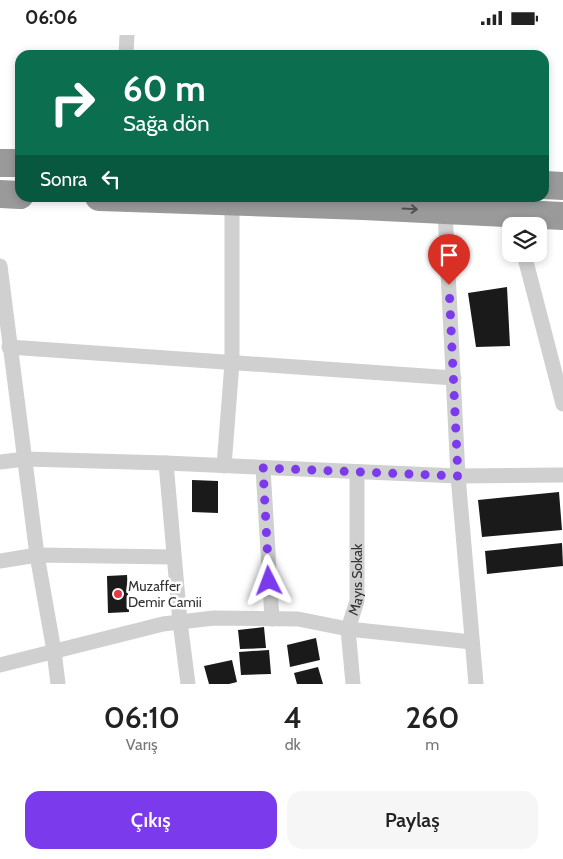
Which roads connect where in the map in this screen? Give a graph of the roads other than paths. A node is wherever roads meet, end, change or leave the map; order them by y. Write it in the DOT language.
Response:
graph roads {
  1 [pos="127,35"];
  2 [pos="126,50"];
  3 [pos="0,163"];
  4 [pos="15,163"];
  5 [pos="549,185"];
  6 [pos="563,186"];
  7 [pos="0,194"];
  8 [pos="15,195"];
  9 [pos="232,202"];
  10 [pos="445,210"];
  11 [pos="563,216"];
  12 [pos="547,217"];
  13 [pos="502,218"];
  14 [pos="526,262"];
  15 [pos="0,266"];
  16 [pos="9,347"];
  17 [pos="232,363"];
  18 [pos="454,378"];
  19 [pos="563,404"];
  20 [pos="24,459"];
  21 [pos="0,461"];
  22 [pos="166,463"];
  23 [pos="224,466"];
  24 [pos="263,468"];
  25 [pos="357,472"];
  26 [pos="563,475"];
  27 [pos="458,476"];
  28 [pos="37,555"];
  29 [pos="174,557"];
  30 [pos="0,561"];
  31 [pos="272,619"];
  32 [pos="180,622"];
  33 [pos="348,629"];
  34 [pos="472,642"];
  35 [pos="54,651"];
  36 [pos="0,665"];
  37 [pos="58,684"];
  38 [pos="188,684"];
  39 [pos="353,684"];
  40 [pos="476,684"];
  1 -- 2 [label="street"];
  3 -- 4 [label="highway"];
  5 -- 6 [label="highway"];
  7 -- 8 [label="highway"];
  9 -- 10 [label="highway, one-way"];
  9 -- 17 [label="street"];
  10 -- 13 [label="highway"];
  10 -- 18 [label="street"];
  11 -- 12 [label="highway"];
  14 -- 19 [label="street"];
  15 -- 16 [label="street"];
  16 -- 17 [label="street"];
  16 -- 20 [label="street"];
  17 -- 18 [label="street"];
  17 -- 23 [label="street"];
  18 -- 27 [label="street"];
  20 -- 21 [label="street"];
  20 -- 22 [label="street"];
  20 -- 28 [label="street"];
  22 -- 23 [label="street"];
  22 -- 29 [label="street"];
  23 -- 24 [label="street"];
  24 -- 25 [label="street"];
  24 -- 31 [label="street"];
  25 -- 27 [label="street"];
  25 -- 33 [label="street, Mayıs Sokak"];
  26 -- 27 [label="street"];
  27 -- 34 [label="street"];
  28 -- 29 [label="street"];
  28 -- 30 [label="street"];
  28 -- 35 [label="street"];
  29 -- 32 [label="street"];
  31 -- 32 [label="street"];
  31 -- 33 [label="street"];
  32 -- 35 [label="street"];
  32 -- 38 [label="street"];
  33 -- 34 [label="street"];
  33 -- 39 [label="street, Mayıs Sokak"];
  34 -- 40 [label="street"];
  35 -- 36 [label="street"];
  35 -- 37 [label="street"];
}
